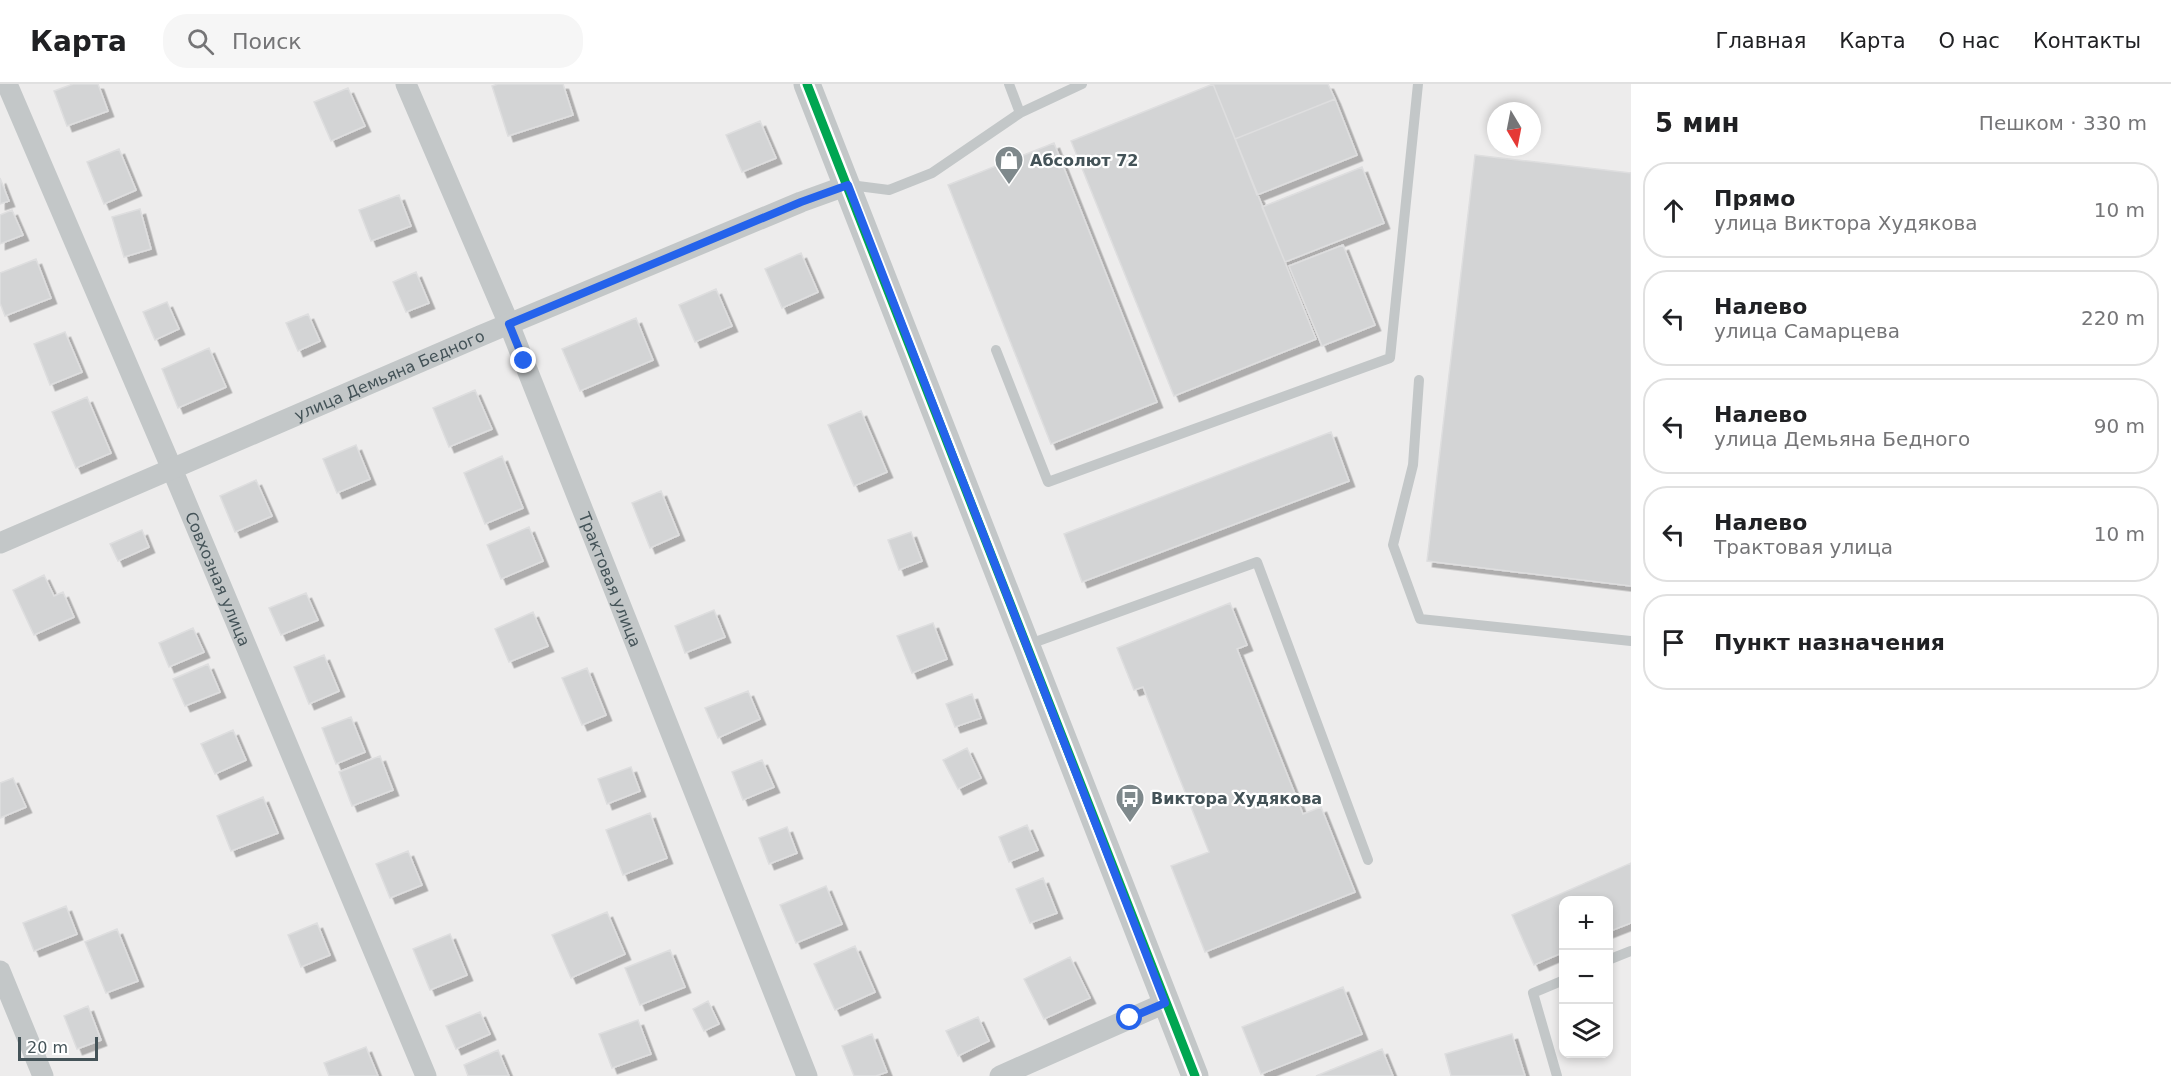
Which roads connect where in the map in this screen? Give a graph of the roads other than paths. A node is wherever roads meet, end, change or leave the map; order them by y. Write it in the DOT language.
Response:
graph roads {
  1 [pos="7,84"];
  2 [pos="406,84"];
  3 [pos="807,84"];
  4 [pos="1009,84"];
  5 [pos="1082,84"];
  6 [pos="1418,84"];
  7 [pos="1020,113"];
  8 [pos="848,185"];
  9 [pos="509,324"];
  10 [pos="996,350"];
  11 [pos="1419,380"];
  12 [pos="172,470"];
  13 [pos="0,543"];
  14 [pos="1631,641"];
  15 [pos="1026,645"];
  16 [pos="1368,860"];
  17 [pos="1631,951"];
  18 [pos="1613,958"];
  19 [pos="0,971"];
  20 [pos="1559,982"];
  21 [pos="1165,1003"];
  22 [pos="43,1076"];
  23 [pos="426,1076"];
  24 [pos="807,1076"];
  25 [pos="1000,1076"];
  26 [pos="1195,1076"];
  27 [pos="1557,1076"];
  1 -- 12 [label="street, Совхозная улица"];
  2 -- 9 [label="street, Трактовая улица"];
  3 -- 8 [label="street"];
  4 -- 7 [label="lane"];
  5 -- 7 [label="lane"];
  6 -- 10 [label="lane"];
  7 -- 8 [label="lane"];
  8 -- 9 [label="street, улица Демьяна Бедного"];
  8 -- 15 [label="street"];
  9 -- 12 [label="street, улица Демьяна Бедного"];
  9 -- 24 [label="street, Трактовая улица"];
  11 -- 14 [label="lane"];
  12 -- 13 [label="street, улица Демьяна Бедного"];
  12 -- 23 [label="street, Совхозная улица"];
  15 -- 16 [label="lane"];
  15 -- 21 [label="street"];
  17 -- 18 [label="lane"];
  19 -- 22 [label="street"];
  20 -- 27 [label="lane"];
  21 -- 25 [label="street"];
  21 -- 26 [label="street"];
}
